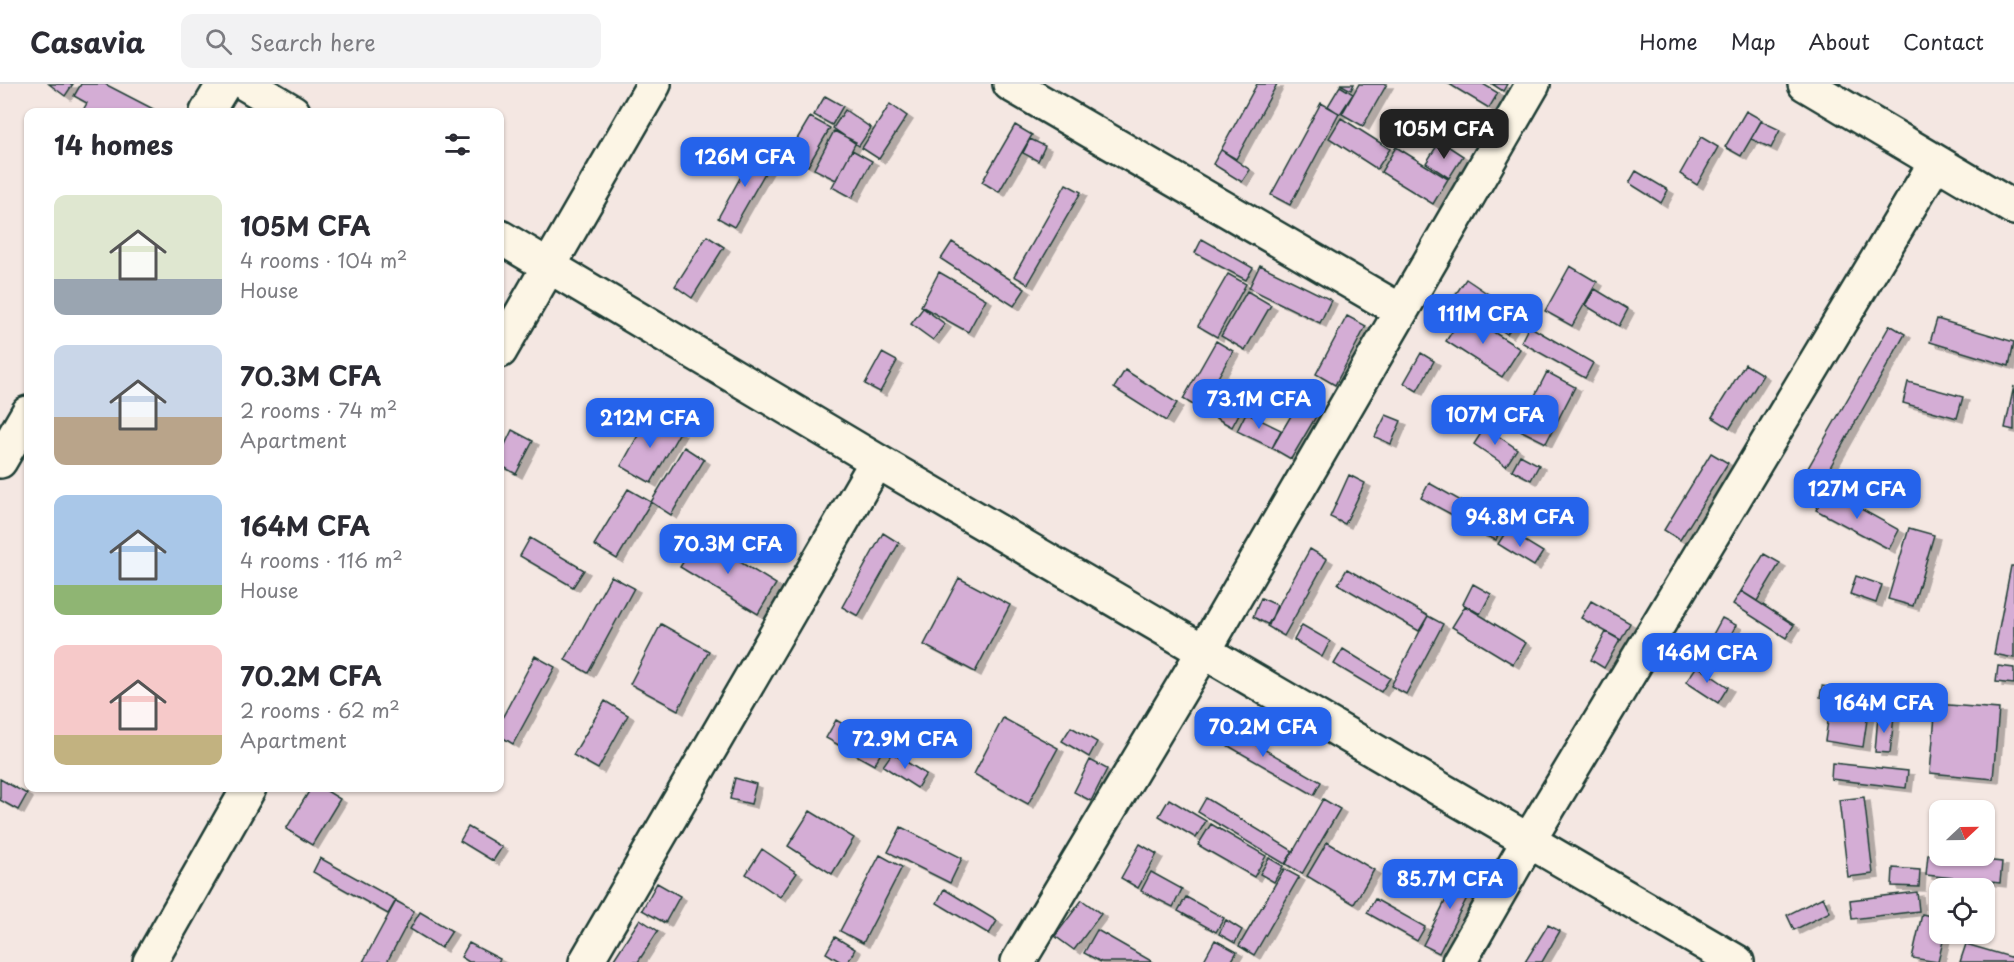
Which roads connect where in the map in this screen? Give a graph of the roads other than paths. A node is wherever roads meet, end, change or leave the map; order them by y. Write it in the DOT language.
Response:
graph roads {
  1 [pos="224,84"];
  2 [pos="246,84"];
  3 [pos="654,84"];
  4 [pos="1010,84"];
  5 [pos="1533,84"];
  6 [pos="1805,84"];
  7 [pos="209,108"];
  8 [pos="286,108"];
  9 [pos="1936,162"];
  10 [pos="2014,208"];
  11 [pos="504,239"];
  12 [pos="549,267"];
  13 [pos="1401,311"];
  14 [pos="504,344"];
  15 [pos="24,420"];
  16 [pos="877,460"];
  17 [pos="0,461"];
  18 [pos="1204,651"];
  19 [pos="247,792"];
  20 [pos="1529,840"];
  21 [pos="150,962"];
  22 [pos="586,962"];
  23 [pos="1018,962"];
  24 [pos="1459,962"];
  25 [pos="1737,962"];
  1 -- 7 [label="street"];
  2 -- 8 [label="street"];
  3 -- 12 [label="street"];
  4 -- 13 [label="street"];
  5 -- 13 [label="street"];
  6 -- 9 [label="street"];
  9 -- 10 [label="street"];
  9 -- 20 [label="street"];
  11 -- 12 [label="street"];
  12 -- 14 [label="street"];
  12 -- 16 [label="street"];
  13 -- 18 [label="street"];
  15 -- 17 [label="street"];
  16 -- 18 [label="street"];
  16 -- 22 [label="street"];
  18 -- 20 [label="street"];
  18 -- 23 [label="street"];
  19 -- 21 [label="street"];
  20 -- 24 [label="street"];
  20 -- 25 [label="street"];
}
